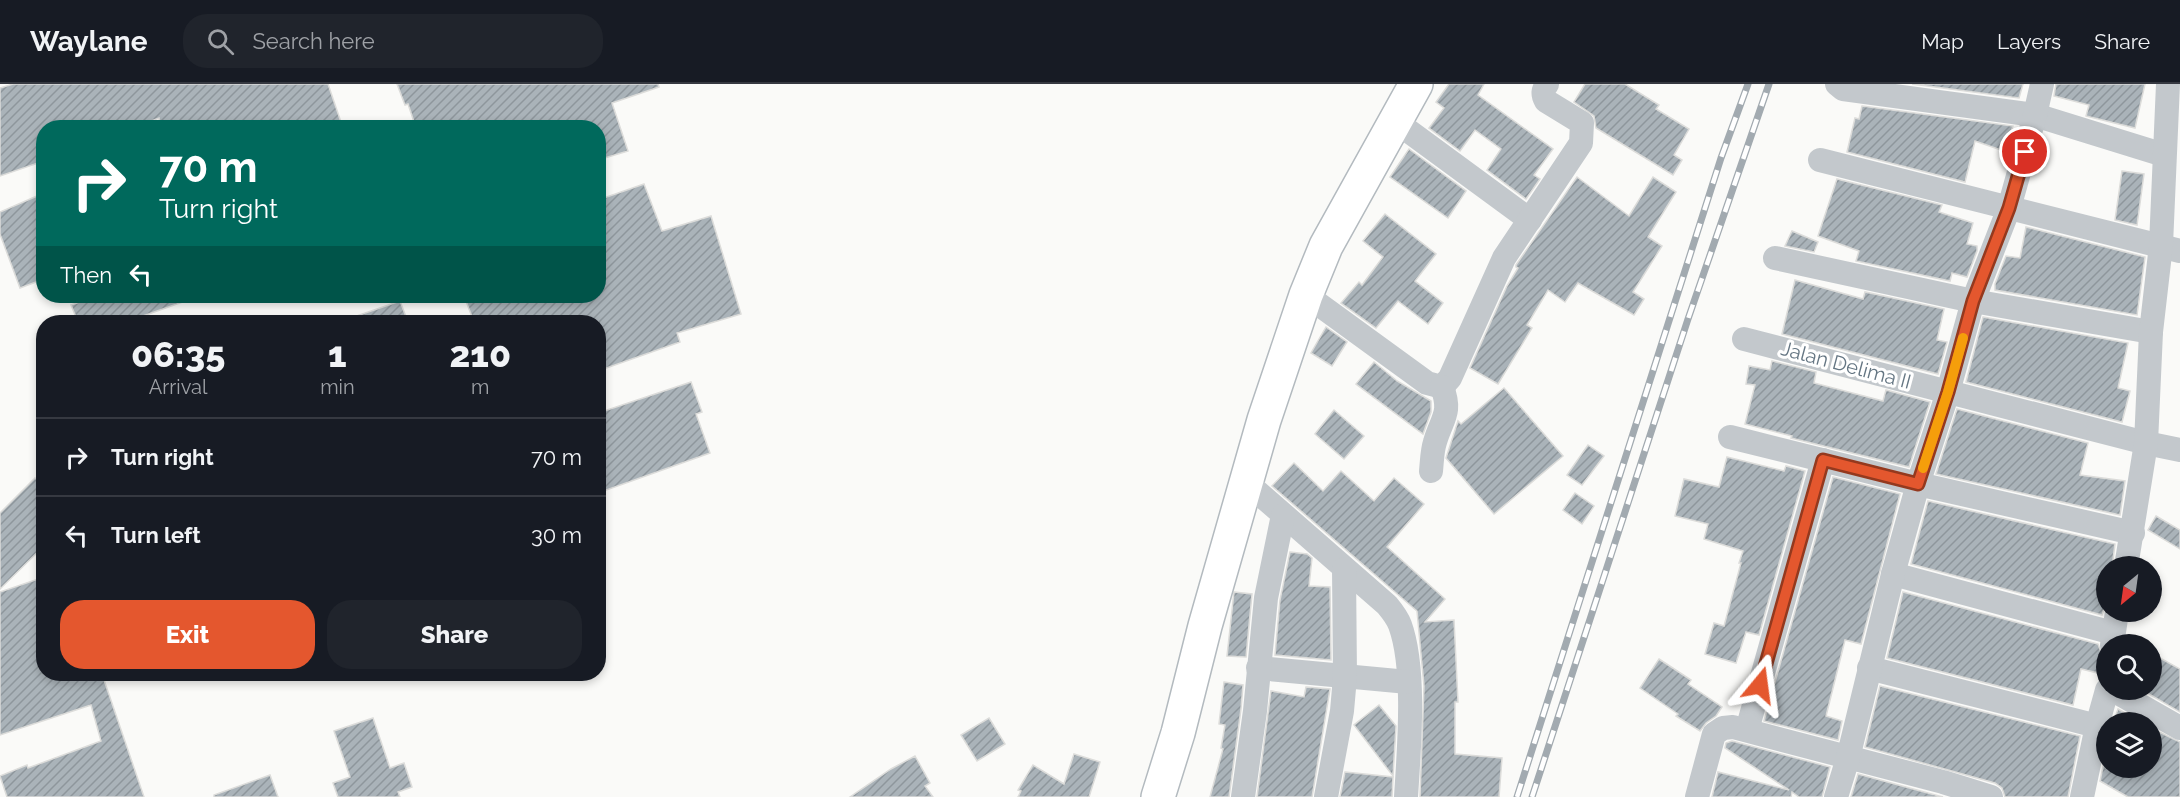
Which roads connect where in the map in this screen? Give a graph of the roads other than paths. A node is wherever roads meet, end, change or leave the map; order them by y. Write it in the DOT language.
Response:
graph roads {
  1 [pos="1416,84"];
  2 [pos="1547,84"];
  3 [pos="1837,84"];
  4 [pos="2042,84"];
  5 [pos="2168,84"];
  6 [pos="2035,115"];
  7 [pos="1395,121"];
  8 [pos="2164,155"];
  9 [pos="1820,160"];
  10 [pos="2009,208"];
  11 [pos="1530,220"];
  12 [pos="2170,248"];
  13 [pos="1775,258"];
  14 [pos="1306,295"];
  15 [pos="1973,301"];
  16 [pos="2151,332"];
  17 [pos="1744,339"];
  18 [pos="1442,387"];
  19 [pos="1948,392"];
  20 [pos="1730,437"];
  21 [pos="2146,443"];
  22 [pos="2180,449"];
  23 [pos="1823,460"];
  24 [pos="1431,471"];
  25 [pos="1246,482"];
  26 [pos="1918,484"];
  27 [pos="1283,515"];
  28 [pos="2133,533"];
  29 [pos="2128,556"];
  30 [pos="1344,569"];
  31 [pos="1893,574"];
  32 [pos="2114,630"];
  33 [pos="1258,668"];
  34 [pos="1869,668"];
  35 [pos="1345,677"];
  36 [pos="1408,682"];
  37 [pos="2131,700"];
  38 [pos="2096,726"];
  39 [pos="2180,728"];
  40 [pos="1747,730"];
  41 [pos="2096,731"];
  42 [pos="1848,758"];
  43 [pos="1940,789"];
  44 [pos="1158,797"];
  45 [pos="1243,797"];
  46 [pos="1326,797"];
  47 [pos="1406,797"];
  48 [pos="1696,797"];
  49 [pos="1836,797"];
  50 [pos="1991,797"];
  51 [pos="2082,797"];
  1 -- 7 [label="street"];
  2 -- 11 [label="street"];
  3 -- 6 [label="street"];
  4 -- 6 [label="street"];
  5 -- 8 [label="street"];
  6 -- 8 [label="street"];
  6 -- 10 [label="street"];
  7 -- 11 [label="street"];
  7 -- 14 [label="street"];
  8 -- 12 [label="street"];
  9 -- 10 [label="street"];
  10 -- 12 [label="street"];
  10 -- 15 [label="street"];
  11 -- 18 [label="street"];
  12 -- 16 [label="street"];
  13 -- 15 [label="street"];
  14 -- 18 [label="street"];
  14 -- 25 [label="street"];
  15 -- 16 [label="street"];
  15 -- 19 [label="street"];
  16 -- 21 [label="street"];
  17 -- 19 [label="street, Jalan Delima II"];
  18 -- 24 [label="street"];
  19 -- 21 [label="street, Jalan Delima II"];
  19 -- 26 [label="street"];
  20 -- 23 [label="street"];
  21 -- 22 [label="street, Jalan Delima II"];
  21 -- 28 [label="street"];
  23 -- 26 [label="street"];
  23 -- 40 [label="street"];
  25 -- 27 [label="street"];
  25 -- 44 [label="street"];
  26 -- 28 [label="street"];
  26 -- 31 [label="street"];
  27 -- 30 [label="street"];
  27 -- 33 [label="street"];
  28 -- 29 [label="street"];
  30 -- 35 [label="street"];
  30 -- 36 [label="street"];
  31 -- 32 [label="street"];
  31 -- 34 [label="street"];
  33 -- 35 [label="street"];
  33 -- 45 [label="street"];
  34 -- 38 [label="street"];
  34 -- 42 [label="street"];
  35 -- 36 [label="street"];
  35 -- 46 [label="street"];
  36 -- 47 [label="street"];
  37 -- 39 [label="street"];
  40 -- 42 [label="street"];
  40 -- 48 [label="street"];
  41 -- 51 [label="street"];
  42 -- 43 [label="street"];
  42 -- 49 [label="street"];
  43 -- 50 [label="street"];
}
